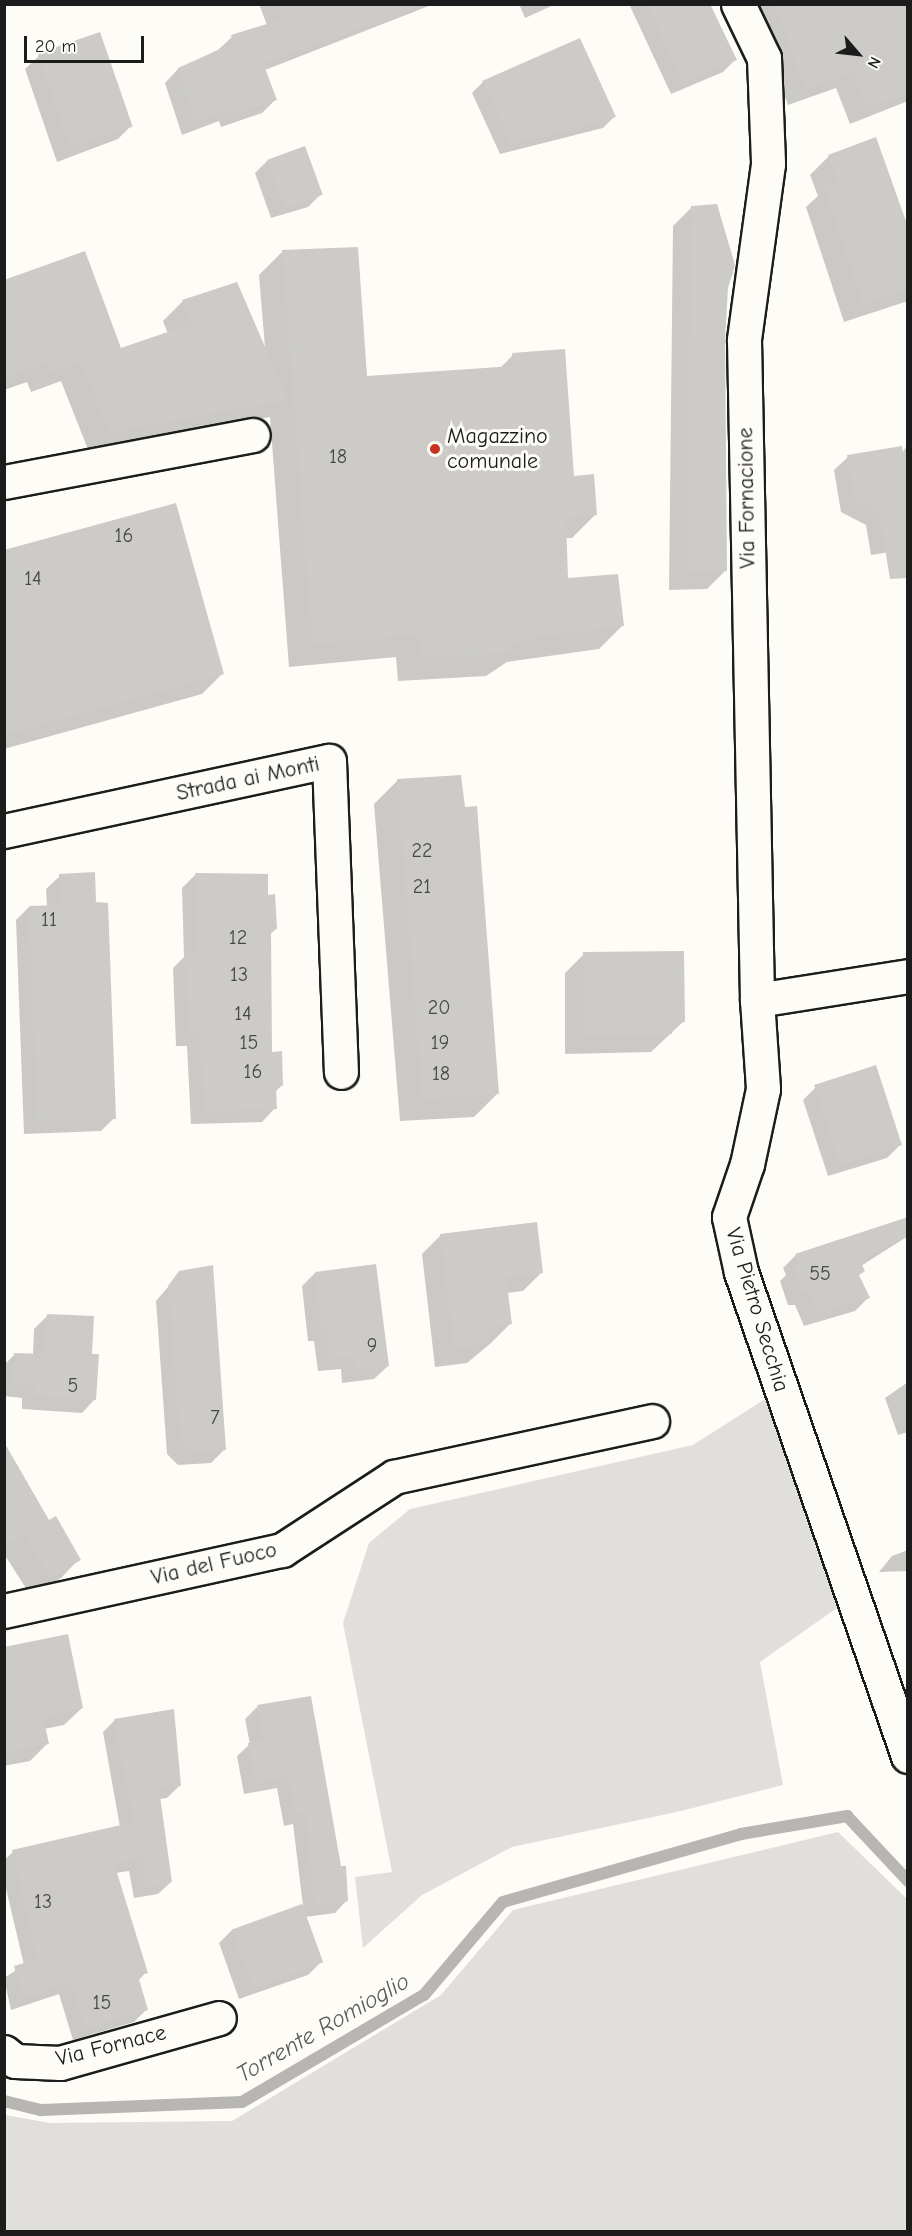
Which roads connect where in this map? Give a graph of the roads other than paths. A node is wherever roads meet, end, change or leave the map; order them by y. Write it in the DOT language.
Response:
graph roads {
  1 [pos="738,4"];
  2 [pos="253,435"];
  3 [pos="4,482"];
  4 [pos="4,831"];
  5 [pos="908,976"];
  6 [pos="757,1000"];
  7 [pos="341,1072"];
  8 [pos="652,1421"];
  9 [pos="4,1611"];
  10 [pos="908,1756"];
  11 [pos="219,2018"];
  12 [pos="4,2052"];
  1 -- 6 [label="street, Via Fornacione"];
  2 -- 3 [label="street"];
  4 -- 7 [label="street, Strada ai Monti"];
  5 -- 6 [label="street"];
  6 -- 10 [label="street, Via Pietro Secchia"];
  8 -- 9 [label="street, Via del Fuoco"];
  11 -- 12 [label="street, Via Fornace"];
}
